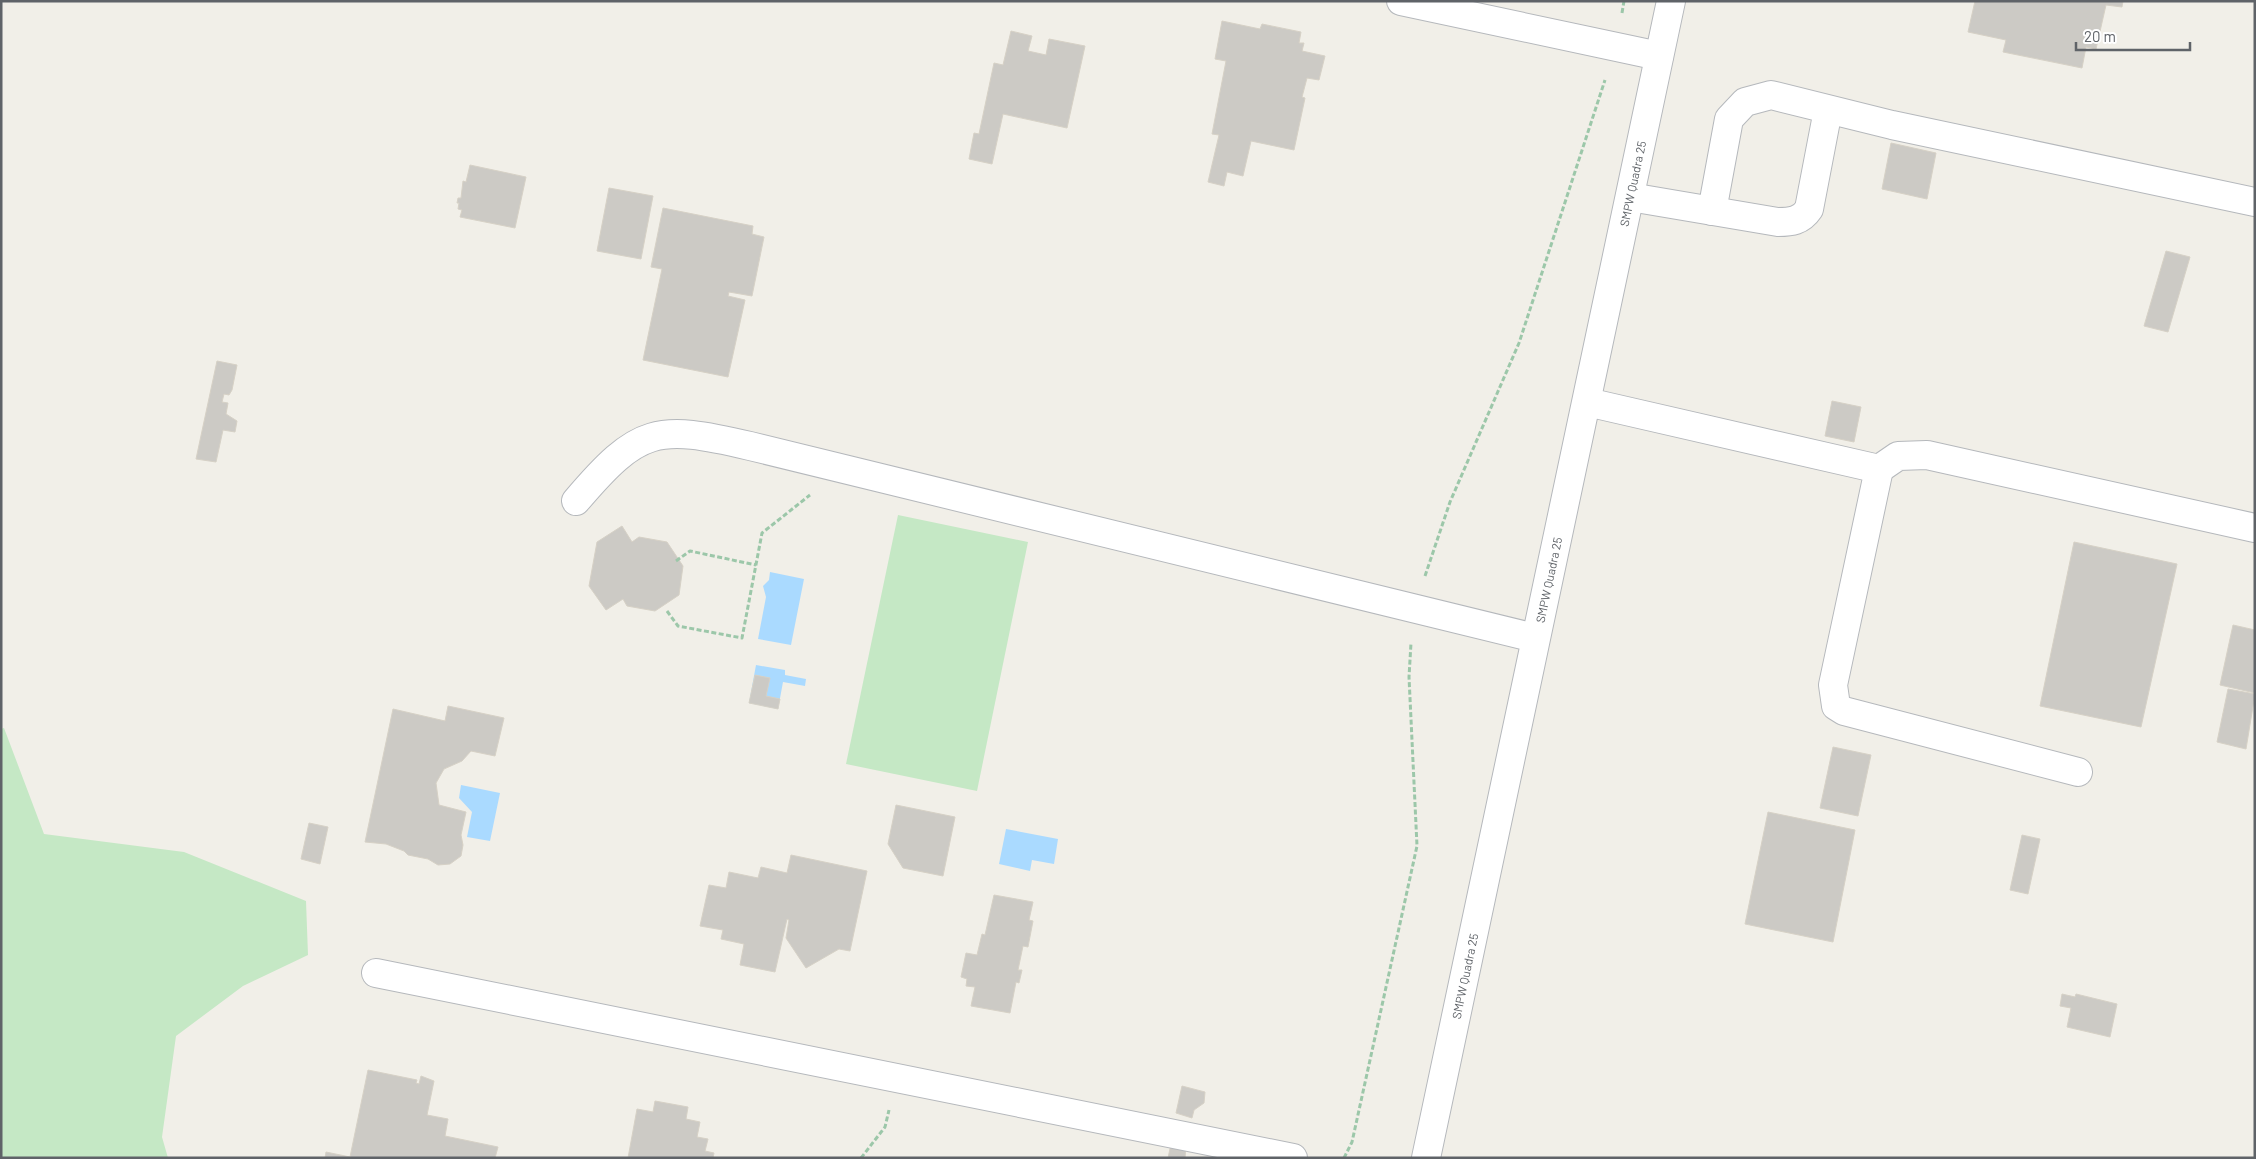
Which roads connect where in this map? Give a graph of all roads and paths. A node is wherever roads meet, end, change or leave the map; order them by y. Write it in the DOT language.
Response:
graph roads {
  1 [pos="1401,1"];
  2 [pos="1624,1"];
  3 [pos="1671,1"];
  4 [pos="1478,10"];
  5 [pos="1616,47"];
  6 [pos="1659,56"];
  7 [pos="1828,110"];
  8 [pos="1630,197"];
  9 [pos="2255,202"];
  10 [pos="1712,211"];
  11 [pos="1587,402"];
  12 [pos="843,469"];
  13 [pos="1879,469"];
  14 [pos="576,501"];
  15 [pos="2255,528"];
  16 [pos="676,561"];
  17 [pos="756,565"];
  18 [pos="1413,609"];
  19 [pos="667,611"];
  20 [pos="1535,638"];
  21 [pos="2078,772"];
  22 [pos="376,973"];
  23 [pos="897,1078"];
  24 [pos="861,1158"];
  25 [pos="1293,1158"];
  26 [pos="1344,1158"];
  27 [pos="1426,1158"];
  1 -- 4 [label="street"];
  2 -- 5 [label="path"];
  3 -- 6 [label="street, SMPW Quadra 25"];
  4 -- 5 [label="street"];
  5 -- 6 [label="street"];
  5 -- 18 [label="path"];
  6 -- 8 [label="street, SMPW Quadra 25"];
  7 -- 9 [label="street"];
  7 -- 10 [label="street"];
  7 -- 10 [label="street"];
  8 -- 10 [label="street"];
  8 -- 11 [label="street, SMPW Quadra 25"];
  11 -- 13 [label="street"];
  11 -- 20 [label="street, SMPW Quadra 25"];
  12 -- 14 [label="street"];
  12 -- 17 [label="path"];
  12 -- 18 [label="street"];
  13 -- 15 [label="street"];
  13 -- 21 [label="street"];
  16 -- 17 [label="path"];
  17 -- 19 [label="path"];
  18 -- 20 [label="street"];
  18 -- 26 [label="path"];
  20 -- 27 [label="street, SMPW Quadra 25"];
  22 -- 23 [label="street"];
  23 -- 24 [label="path"];
  23 -- 25 [label="street"];
}
